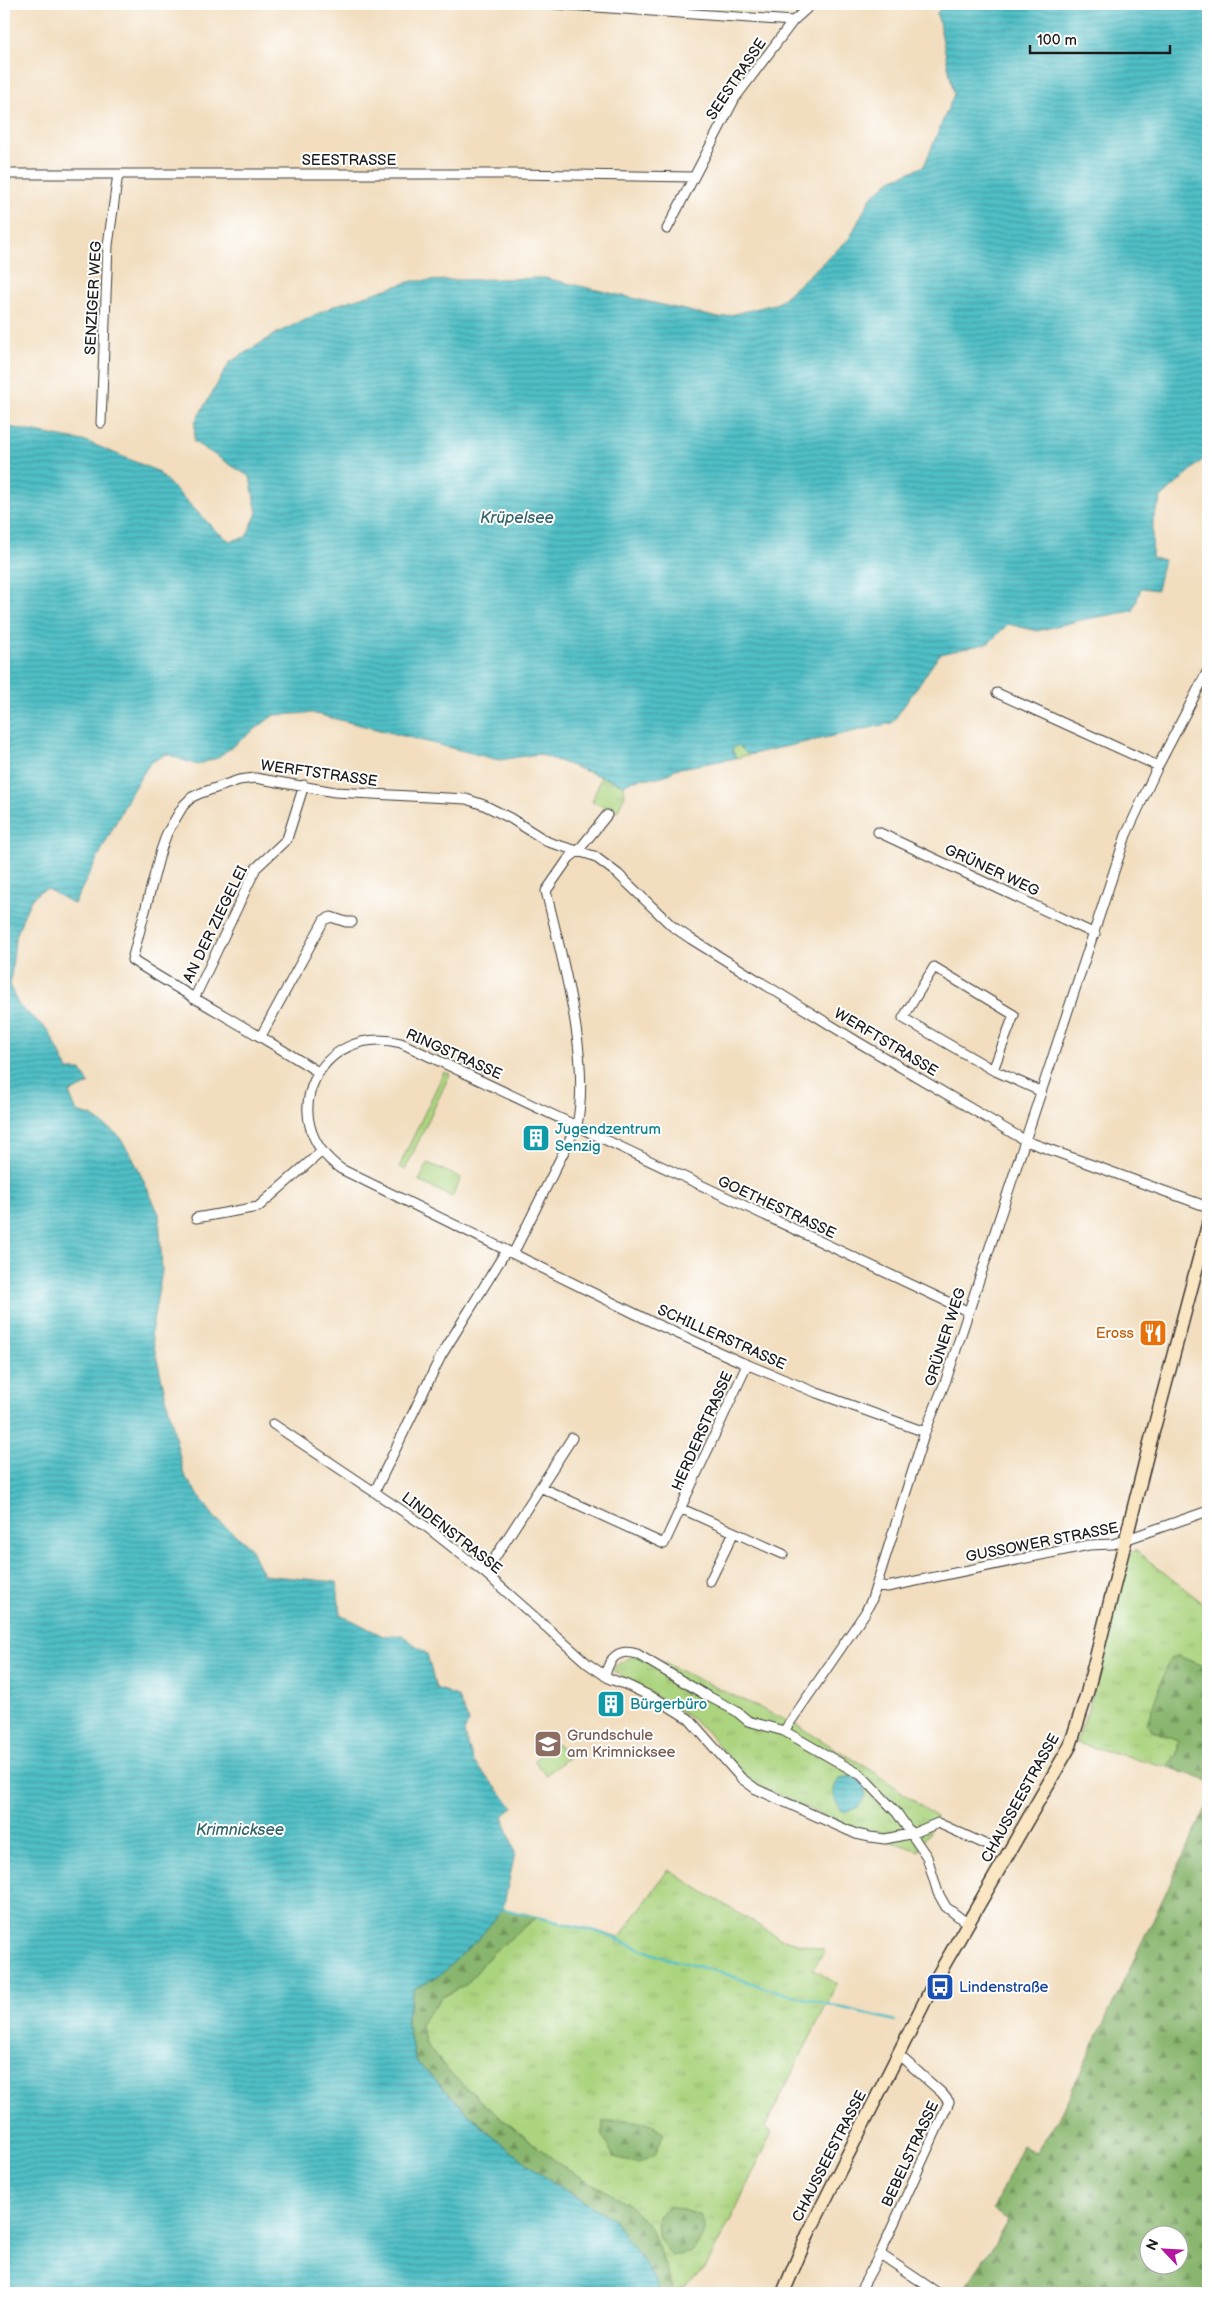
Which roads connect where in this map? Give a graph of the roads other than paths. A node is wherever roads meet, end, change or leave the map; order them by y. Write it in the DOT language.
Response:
graph roads {
  1 [pos="554,4"];
  2 [pos="812,4"];
  3 [pos="793,21"];
  4 [pos="4,174"];
  5 [pos="118,174"];
  6 [pos="693,177"];
  7 [pos="667,229"];
  8 [pos="101,423"];
  9 [pos="1208,670"];
  10 [pos="998,693"];
  11 [pos="1158,766"];
  12 [pos="304,785"];
  13 [pos="607,816"];
  14 [pos="878,832"];
  15 [pos="578,851"];
  16 [pos="352,922"];
  17 [pos="1095,934"];
  18 [pos="194,999"];
  19 [pos="261,1036"];
  20 [pos="992,1070"];
  21 [pos="318,1072"];
  22 [pos="1040,1091"];
  23 [pos="577,1125"];
  24 [pos="1026,1141"];
  25 [pos="322,1151"];
  26 [pos="1208,1206"];
  27 [pos="196,1218"];
  28 [pos="1208,1225"];
  29 [pos="509,1253"];
  30 [pos="967,1311"];
  31 [pos="747,1365"];
  32 [pos="273,1424"];
  33 [pos="926,1432"];
  34 [pos="572,1438"];
  35 [pos="542,1488"];
  36 [pos="374,1491"];
  37 [pos="682,1509"];
  38 [pos="1208,1511"];
  39 [pos="734,1532"];
  40 [pos="1124,1541"];
  41 [pos="783,1554"];
  42 [pos="485,1574"];
  43 [pos="710,1581"];
  44 [pos="877,1586"];
  45 [pos="605,1676"];
  46 [pos="784,1731"];
  47 [pos="909,1833"];
  48 [pos="989,1846"];
  49 [pos="967,1923"];
  50 [pos="899,2055"];
  51 [pos="880,2254"];
  52 [pos="783,2293"];
  53 [pos="859,2293"];
  54 [pos="938,2293"];
  1 -- 3 [label="street"];
  2 -- 3 [label="street, SEESTRASSE"];
  3 -- 6 [label="street, SEESTRASSE"];
  4 -- 5 [label="street, SEESTRASSE"];
  5 -- 6 [label="street, SEESTRASSE"];
  5 -- 8 [label="street, SENZIGER WEG"];
  6 -- 7 [label="street, SEESTRASSE"];
  9 -- 11 [label="street, GRÜNER WEG"];
  10 -- 11 [label="street"];
  11 -- 17 [label="street, GRÜNER WEG"];
  12 -- 15 [label="street, WERFTSTRASSE"];
  12 -- 18 [label="street, AN DER ZIEGELEI"];
  12 -- 18 [label="street, WERFTSTRASSE"];
  13 -- 15 [label="street"];
  14 -- 17 [label="street, GRÜNER WEG"];
  15 -- 23 [label="street"];
  15 -- 24 [label="street, WERFTSTRASSE"];
  16 -- 19 [label="street"];
  17 -- 22 [label="street, GRÜNER WEG"];
  18 -- 19 [label="street"];
  19 -- 21 [label="street"];
  20 -- 20 [label="street"];
  20 -- 22 [label="street"];
  21 -- 23 [label="street, RINGSTRASSE"];
  21 -- 25 [label="street, RINGSTRASSE"];
  22 -- 24 [label="street, GRÜNER WEG"];
  23 -- 29 [label="street"];
  23 -- 30 [label="street, GOETHESTRASSE"];
  24 -- 26 [label="street, WERFTSTRASSE"];
  24 -- 30 [label="street, GRÜNER WEG"];
  25 -- 27 [label="street"];
  25 -- 29 [label="street, RINGSTRASSE"];
  28 -- 40 [label="main road, CHAUSSEESTRASSE"];
  29 -- 31 [label="street, SCHILLERSTRASSE"];
  29 -- 36 [label="street"];
  30 -- 33 [label="street, GRÜNER WEG"];
  31 -- 33 [label="street, SCHILLERSTRASSE"];
  31 -- 37 [label="street, HERDERSTRASSE"];
  32 -- 36 [label="street, LINDENSTRASSE"];
  33 -- 44 [label="street, GRÜNER WEG"];
  34 -- 35 [label="street"];
  35 -- 37 [label="street, HERDERSTRASSE"];
  35 -- 42 [label="street"];
  36 -- 42 [label="street, LINDENSTRASSE"];
  37 -- 39 [label="street, HERDERSTRASSE"];
  38 -- 40 [label="street, GUSSOWER STRASSE"];
  39 -- 41 [label="street, HERDERSTRASSE"];
  39 -- 43 [label="street"];
  40 -- 44 [label="street, GUSSOWER STRASSE"];
  40 -- 49 [label="main road, CHAUSSEESTRASSE"];
  42 -- 45 [label="street, LINDENSTRASSE"];
  44 -- 46 [label="street, GRÜNER WEG"];
  45 -- 46 [label="street"];
  45 -- 47 [label="street, LINDENSTRASSE"];
  46 -- 47 [label="street"];
  47 -- 48 [label="street, LINDENSTRASSE"];
  47 -- 49 [label="street"];
  49 -- 50 [label="main road, CHAUSSEESTRASSE"];
  50 -- 51 [label="street, BEBELSTRASSE"];
  50 -- 52 [label="main road, CHAUSSEESTRASSE"];
  51 -- 53 [label="street, BEBELSTRASSE"];
  51 -- 54 [label="street"];
}
